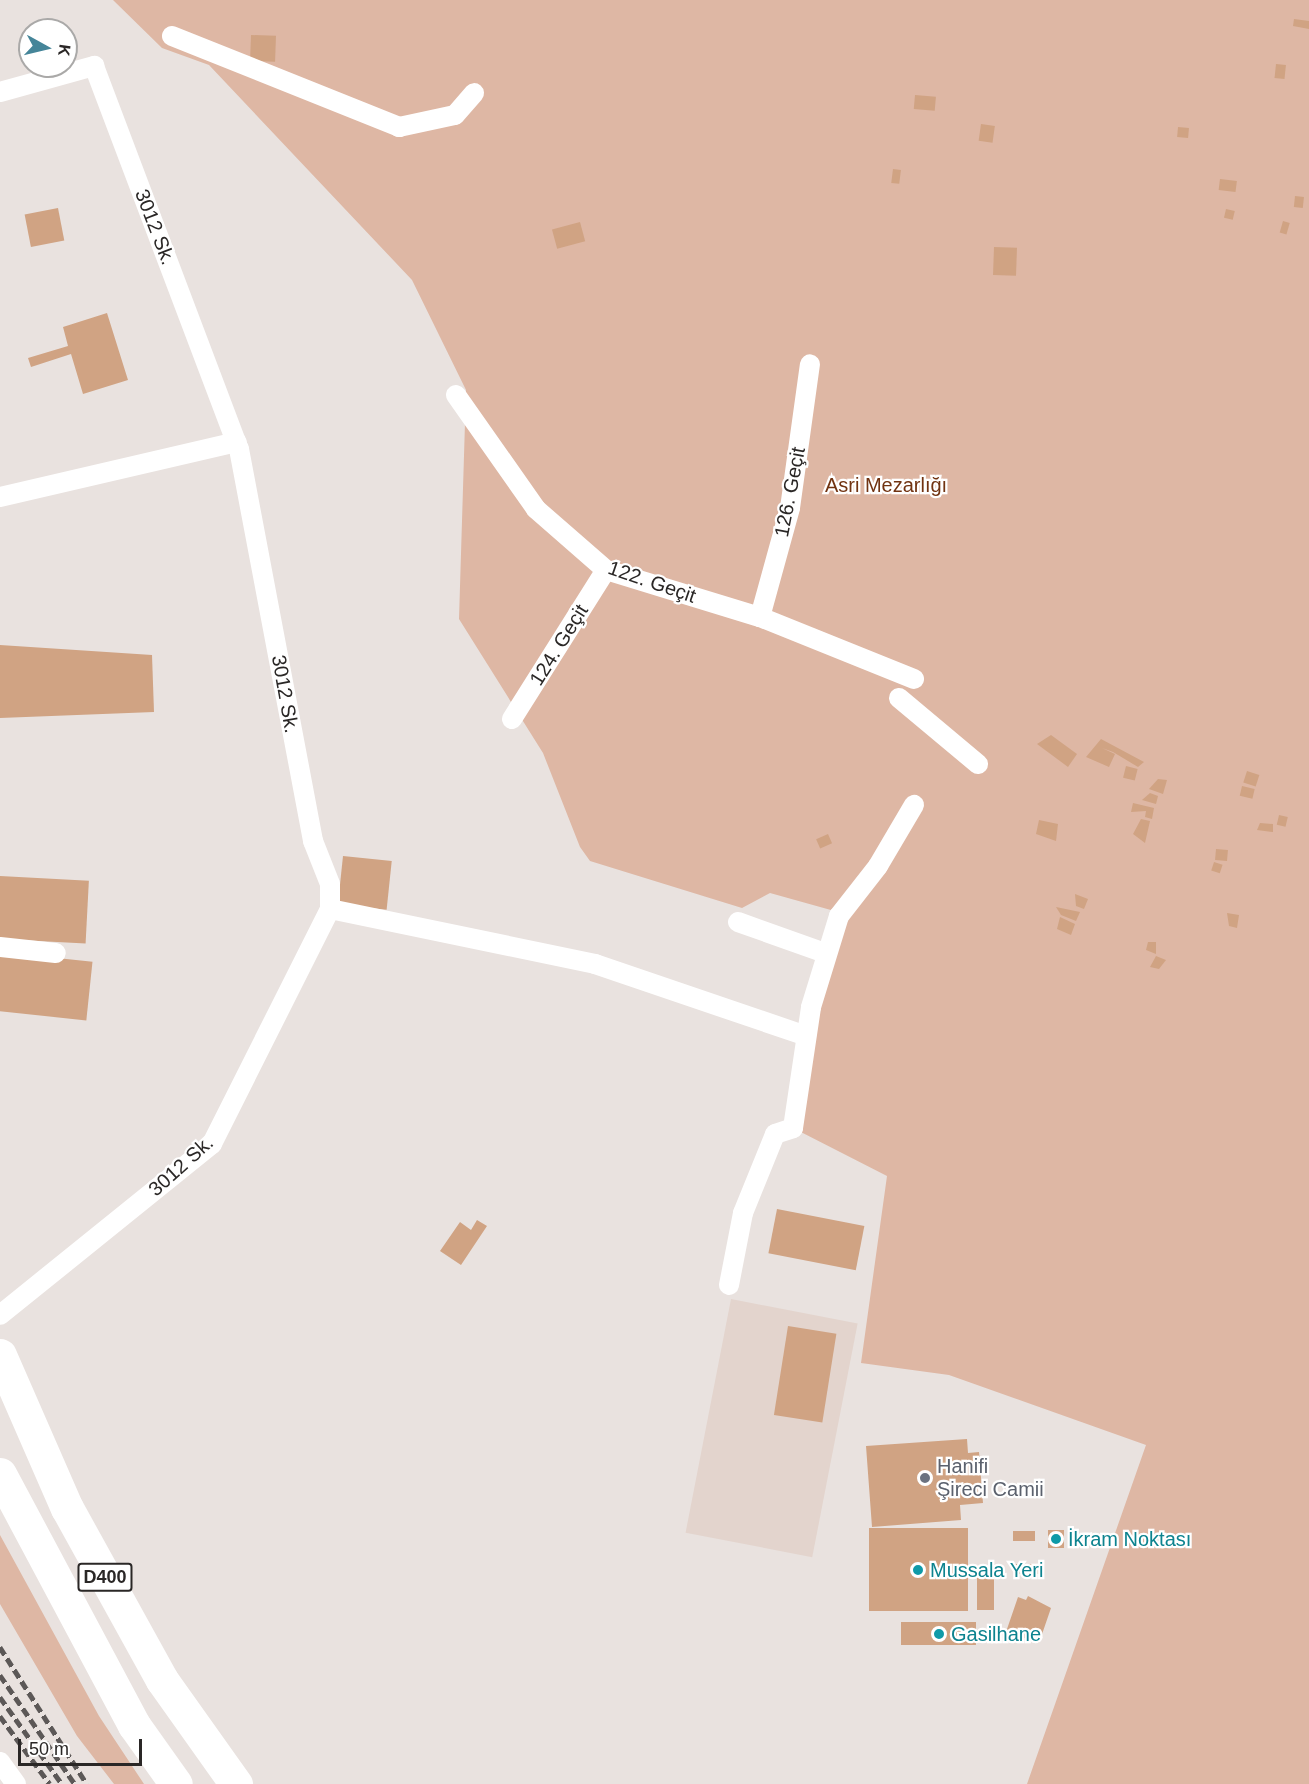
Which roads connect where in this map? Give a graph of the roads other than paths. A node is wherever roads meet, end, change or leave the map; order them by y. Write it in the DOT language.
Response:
graph roads {
  1 [pos="172,36"];
  2 [pos="0,92"];
  3 [pos="474,93"];
  4 [pos="810,364"];
  5 [pos="456,395"];
  6 [pos="237,442"];
  7 [pos="0,497"];
  8 [pos="606,570"];
  9 [pos="760,617"];
  10 [pos="914,679"];
  11 [pos="899,698"];
  12 [pos="512,720"];
  13 [pos="978,764"];
  14 [pos="914,805"];
  15 [pos="330,909"];
  16 [pos="738,922"];
  17 [pos="0,947"];
  18 [pos="56,953"];
  19 [pos="825,953"];
  20 [pos="807,1036"];
  21 [pos="729,1285"];
  22 [pos="0,1315"];
  23 [pos="0,1355"];
  24 [pos="0,1474"];
  25 [pos="0,1762"];
  26 [pos="16,1784"];
  27 [pos="176,1784"];
  28 [pos="237,1784"];
  1 -- 3 [label="street"];
  2 -- 6 [label="street, 3012 Sk."];
  4 -- 9 [label="street, 126. Geçit"];
  5 -- 8 [label="street, 122. Geçit"];
  6 -- 7 [label="street"];
  6 -- 15 [label="street, 3012 Sk."];
  8 -- 9 [label="street, 122. Geçit"];
  8 -- 12 [label="street, 124. Geçit"];
  9 -- 10 [label="street, 122. Geçit"];
  11 -- 13 [label="street"];
  14 -- 19 [label="street"];
  15 -- 20 [label="street"];
  15 -- 22 [label="street, 3012 Sk."];
  16 -- 19 [label="street"];
  17 -- 18 [label="street"];
  19 -- 20 [label="street"];
  20 -- 21 [label="street"];
  23 -- 28 [label="highway, D400"];
  24 -- 27 [label="highway, D400"];
  25 -- 26 [label="street"];
}
